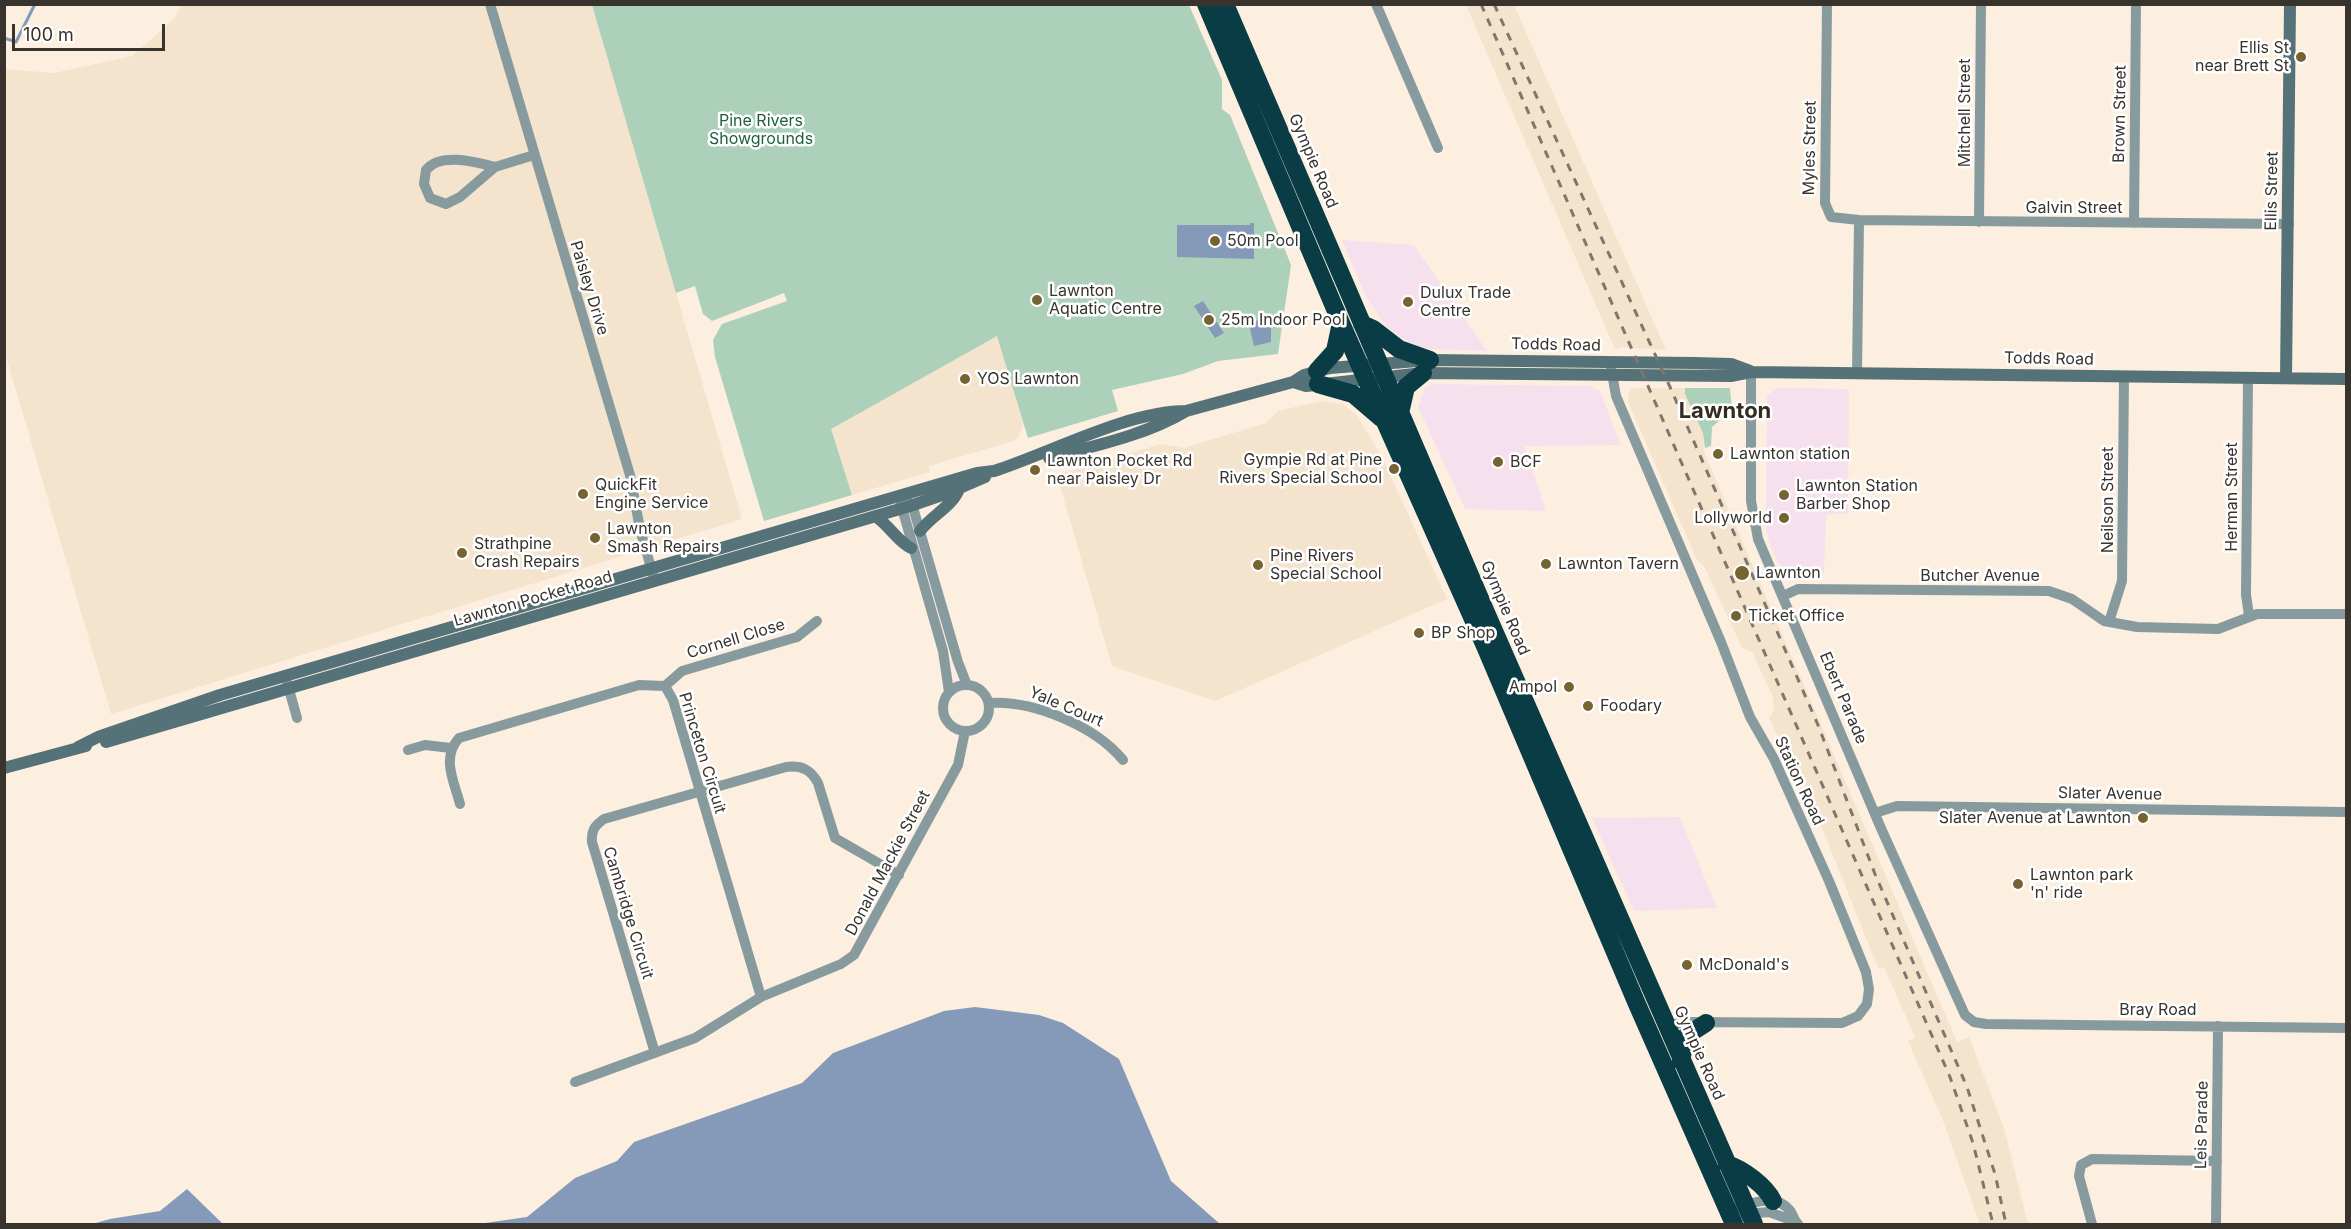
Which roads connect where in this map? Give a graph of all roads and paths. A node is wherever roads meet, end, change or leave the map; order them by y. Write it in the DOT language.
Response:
graph roads {
  1 [pos="490,4"];
  2 [pos="1206,4"];
  3 [pos="1225,4"];
  4 [pos="1376,4"];
  5 [pos="1827,4"];
  6 [pos="1981,4"];
  7 [pos="2136,4"];
  8 [pos="2290,4"];
  9 [pos="1438,148"];
  10 [pos="534,155"];
  11 [pos="495,167"];
  12 [pos="1859,220"];
  13 [pos="1979,222"];
  14 [pos="2134,223"];
  15 [pos="2289,224"];
  16 [pos="1341,323"];
  17 [pos="1362,324"];
  18 [pos="1426,367"];
  19 [pos="1611,368"];
  20 [pos="1382,370"];
  21 [pos="1363,371"];
  22 [pos="1751,372"];
  23 [pos="1857,374"];
  24 [pos="2124,376"];
  25 [pos="1318,377"];
  26 [pos="2248,378"];
  27 [pos="2286,378"];
  28 [pos="2346,379"];
  29 [pos="1392,417"];
  30 [pos="994,471"];
  31 [pos="959,489"];
  32 [pos="903,501"];
  33 [pos="875,516"];
  34 [pos="920,531"];
  35 [pos="911,548"];
  36 [pos="653,574"];
  37 [pos="1783,596"];
  38 [pos="2346,614"];
  39 [pos="2249,615"];
  40 [pos="817,621"];
  41 [pos="2109,622"];
  42 [pos="287,682"];
  43 [pos="967,685"];
  44 [pos="665,686"];
  45 [pos="949,692"];
  46 [pos="989,703"];
  47 [pos="297,718"];
  48 [pos="965,731"];
  49 [pos="451,748"];
  50 [pos="408,750"];
  51 [pos="1122,760"];
  52 [pos="4,768"];
  53 [pos="698,792"];
  54 [pos="460,804"];
  55 [pos="2346,812"];
  56 [pos="1875,813"];
  57 [pos="899,875"];
  58 [pos="761,997"];
  59 [pos="1970,1020"];
  60 [pos="1706,1023"];
  61 [pos="2218,1026"];
  62 [pos="2346,1028"];
  63 [pos="1658,1030"];
  64 [pos="655,1053"];
  65 [pos="1681,1061"];
  66 [pos="575,1082"];
  67 [pos="2217,1161"];
  68 [pos="1727,1164"];
  69 [pos="1773,1202"];
  70 [pos="1741,1216"];
  71 [pos="1796,1223"];
  72 [pos="2092,1224"];
  73 [pos="2217,1224"];
  1 -- 10 [label="street, Paisley Drive"];
  2 -- 16 [label="highway, Gympie Road"];
  3 -- 17 [label="highway, Gympie Road"];
  4 -- 9 [label="street"];
  5 -- 12 [label="street, Myles Street"];
  6 -- 13 [label="street, Mitchell Street"];
  7 -- 14 [label="street, Brown Street"];
  8 -- 15 [label="main road, Ellis Street"];
  10 -- 11 [label="street"];
  10 -- 36 [label="street, Paisley Drive"];
  11 -- 11 [label="street"];
  12 -- 13 [label="street, Galvin Street"];
  12 -- 23 [label="street"];
  13 -- 14 [label="street, Galvin Street"];
  14 -- 15 [label="street, Galvin Street"];
  15 -- 27 [label="main road, Ellis Street"];
  16 -- 21 [label="highway, Gympie Road"];
  16 -- 25 [label="highway"];
  17 -- 18 [label="highway"];
  17 -- 20 [label="highway, Gympie Road"];
  18 -- 19 [label="main road, Todds Road"];
  18 -- 20 [label="main road, Todds Road"];
  18 -- 29 [label="highway"];
  19 -- 22 [label="main road, Todds Road"];
  19 -- 60 [label="street, Station Road"];
  20 -- 21 [label="main road, Todds Road"];
  20 -- 29 [label="highway, Gympie Road"];
  21 -- 25 [label="main road, Lawnton Pocket Road"];
  21 -- 29 [label="highway, Gympie Road"];
  22 -- 23 [label="main road, Todds Road"];
  22 -- 37 [label="street, Ebert Parade"];
  23 -- 24 [label="main road, Todds Road"];
  24 -- 26 [label="main road, Todds Road"];
  24 -- 41 [label="street, Neilson Street"];
  25 -- 29 [label="highway"];
  25 -- 30 [label="main road, Lawnton Pocket Road"];
  26 -- 27 [label="main road, Todds Road"];
  26 -- 39 [label="street, Herman Street"];
  27 -- 28 [label="main road, Todds Road"];
  29 -- 63 [label="highway, Gympie Road"];
  30 -- 31 [label="main road, Lawnton Pocket Road"];
  30 -- 32 [label="main road, Lawnton Pocket Road"];
  31 -- 32 [label="main road, Lawnton Pocket Road"];
  31 -- 34 [label="main road"];
  32 -- 33 [label="main road, Lawnton Pocket Road"];
  32 -- 34 [label="street"];
  32 -- 35 [label="street"];
  32 -- 36 [label="main road, Lawnton Pocket Road"];
  33 -- 35 [label="main road"];
  33 -- 36 [label="main road, Lawnton Pocket Road"];
  34 -- 43 [label="street"];
  35 -- 45 [label="street"];
  36 -- 42 [label="main road, Lawnton Pocket Road"];
  37 -- 41 [label="street, Butcher Avenue"];
  37 -- 56 [label="street, Ebert Parade"];
  38 -- 39 [label="street, Butcher Avenue"];
  39 -- 41 [label="street, Butcher Avenue"];
  40 -- 44 [label="street, Cornell Close"];
  42 -- 47 [label="street"];
  42 -- 52 [label="main road, Lawnton Pocket Road"];
  43 -- 45 [label="street"];
  43 -- 46 [label="street"];
  44 -- 49 [label="street, Princeton Circuit"];
  44 -- 53 [label="street, Princeton Circuit"];
  45 -- 48 [label="street"];
  46 -- 48 [label="street"];
  46 -- 51 [label="street, Yale Court"];
  48 -- 57 [label="street, Donald Mackie Street"];
  49 -- 50 [label="street"];
  49 -- 54 [label="street"];
  53 -- 57 [label="street, Cambridge Circuit"];
  53 -- 58 [label="street, Princeton Circuit"];
  53 -- 64 [label="street, Cambridge Circuit"];
  55 -- 56 [label="street, Slater Avenue"];
  56 -- 59 [label="street, Ebert Parade"];
  57 -- 58 [label="street, Donald Mackie Street"];
  58 -- 64 [label="street, Donald Mackie Street"];
  59 -- 61 [label="street, Bray Road"];
  60 -- 63 [label="street, Station Road"];
  60 -- 65 [label="highway"];
  61 -- 62 [label="street, Bray Road"];
  61 -- 67 [label="street, Leis Parade"];
  63 -- 65 [label="highway, Gympie Road"];
  63 -- 70 [label="highway, Gympie Road"];
  64 -- 66 [label="street, Donald Mackie Street"];
  65 -- 68 [label="highway, Gympie Road"];
  67 -- 72 [label="street"];
  67 -- 73 [label="street, Leis Parade"];
  68 -- 69 [label="highway"];
  68 -- 70 [label="highway, Gympie Road"];
  69 -- 70 [label="street"];
  69 -- 71 [label="street"];
  70 -- 71 [label="street"];
}
